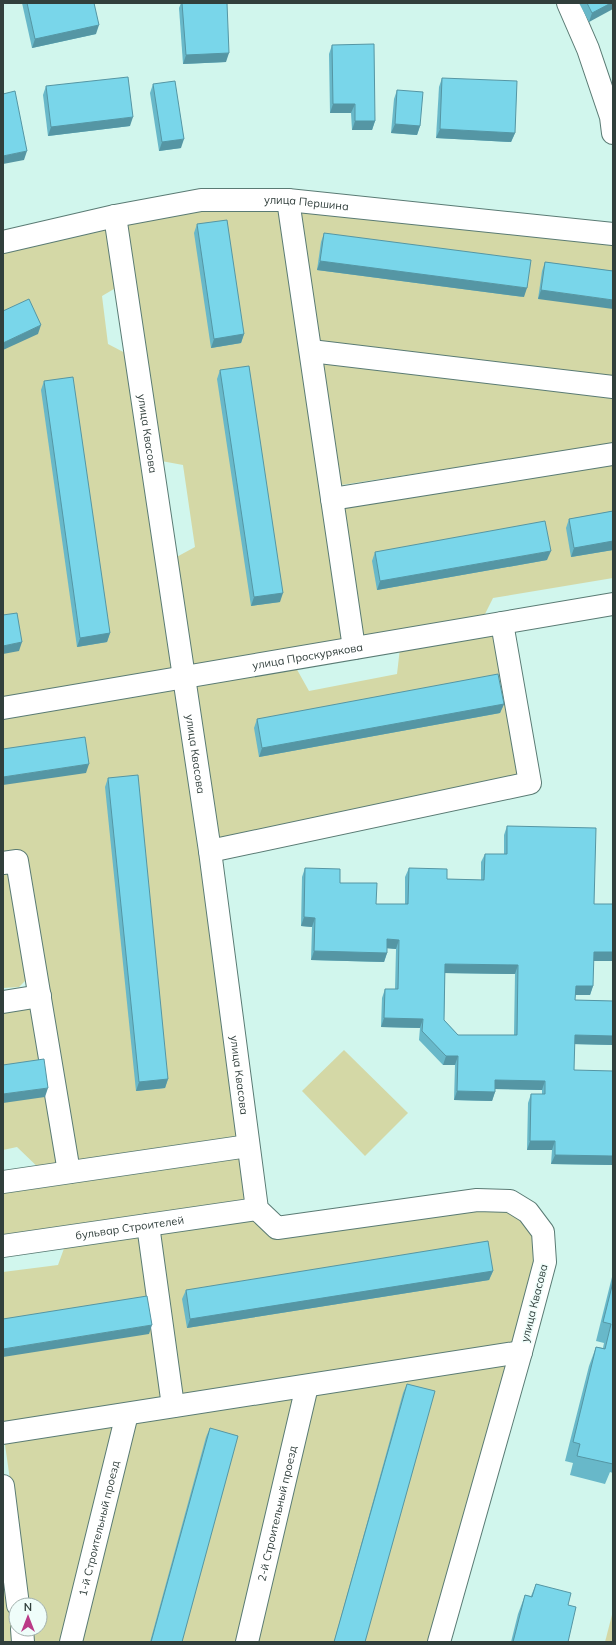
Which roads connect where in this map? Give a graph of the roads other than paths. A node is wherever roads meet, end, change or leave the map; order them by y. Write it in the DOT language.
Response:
graph roads {
  1 [pos="568,3"];
  2 [pos="613,134"];
  3 [pos="288,200"];
  4 [pos="115,216"];
  5 [pos="613,234"];
  6 [pos="3,242"];
  7 [pos="311,351"];
  8 [pos="613,387"];
  9 [pos="613,454"];
  10 [pos="332,499"];
  11 [pos="613,604"];
  12 [pos="502,623"];
  13 [pos="354,648"];
  14 [pos="183,678"];
  15 [pos="3,708"];
  16 [pos="210,851"];
  17 [pos="3,863"];
  18 [pos="40,996"];
  19 [pos="3,1002"];
  20 [pos="248,1146"];
  21 [pos="69,1172"];
  22 [pos="3,1182"];
  23 [pos="257,1208"];
  24 [pos="148,1225"];
  25 [pos="3,1246"];
  26 [pos="522,1352"];
  27 [pos="307,1386"];
  28 [pos="174,1406"];
  29 [pos="126,1414"];
  30 [pos="3,1433"];
  31 [pos="3,1486"];
  32 [pos="17,1597"];
  33 [pos="71,1642"];
  34 [pos="247,1642"];
  35 [pos="439,1642"];
  1 -- 2 [label="street"];
  3 -- 4 [label="street, улица Першина"];
  3 -- 5 [label="street, улица Першина"];
  3 -- 7 [label="street"];
  4 -- 6 [label="street, улица Першина"];
  4 -- 14 [label="street, улица Квасова"];
  7 -- 8 [label="street"];
  7 -- 10 [label="street"];
  9 -- 10 [label="street"];
  10 -- 13 [label="street"];
  11 -- 12 [label="street, улица Проскурякова"];
  12 -- 13 [label="street, улица Проскурякова"];
  12 -- 16 [label="street"];
  13 -- 14 [label="street, улица Проскурякова"];
  14 -- 15 [label="street, улица Проскурякова"];
  14 -- 16 [label="street, улица Квасова"];
  16 -- 20 [label="street, улица Квасова"];
  17 -- 18 [label="street"];
  18 -- 19 [label="street"];
  18 -- 21 [label="street"];
  20 -- 21 [label="street"];
  20 -- 23 [label="street, улица Квасова"];
  21 -- 22 [label="street"];
  23 -- 24 [label="street, бульвар Строителей"];
  23 -- 26 [label="street, улица Квасова"];
  24 -- 25 [label="street, бульвар Строителей"];
  24 -- 28 [label="street"];
  26 -- 27 [label="street"];
  26 -- 35 [label="street, улица Квасова"];
  27 -- 28 [label="street"];
  27 -- 34 [label="street, 2-й Строительный проезд"];
  28 -- 29 [label="street"];
  29 -- 30 [label="street"];
  29 -- 33 [label="street, 1-й Строительный проезд"];
  31 -- 32 [label="street"];
}
